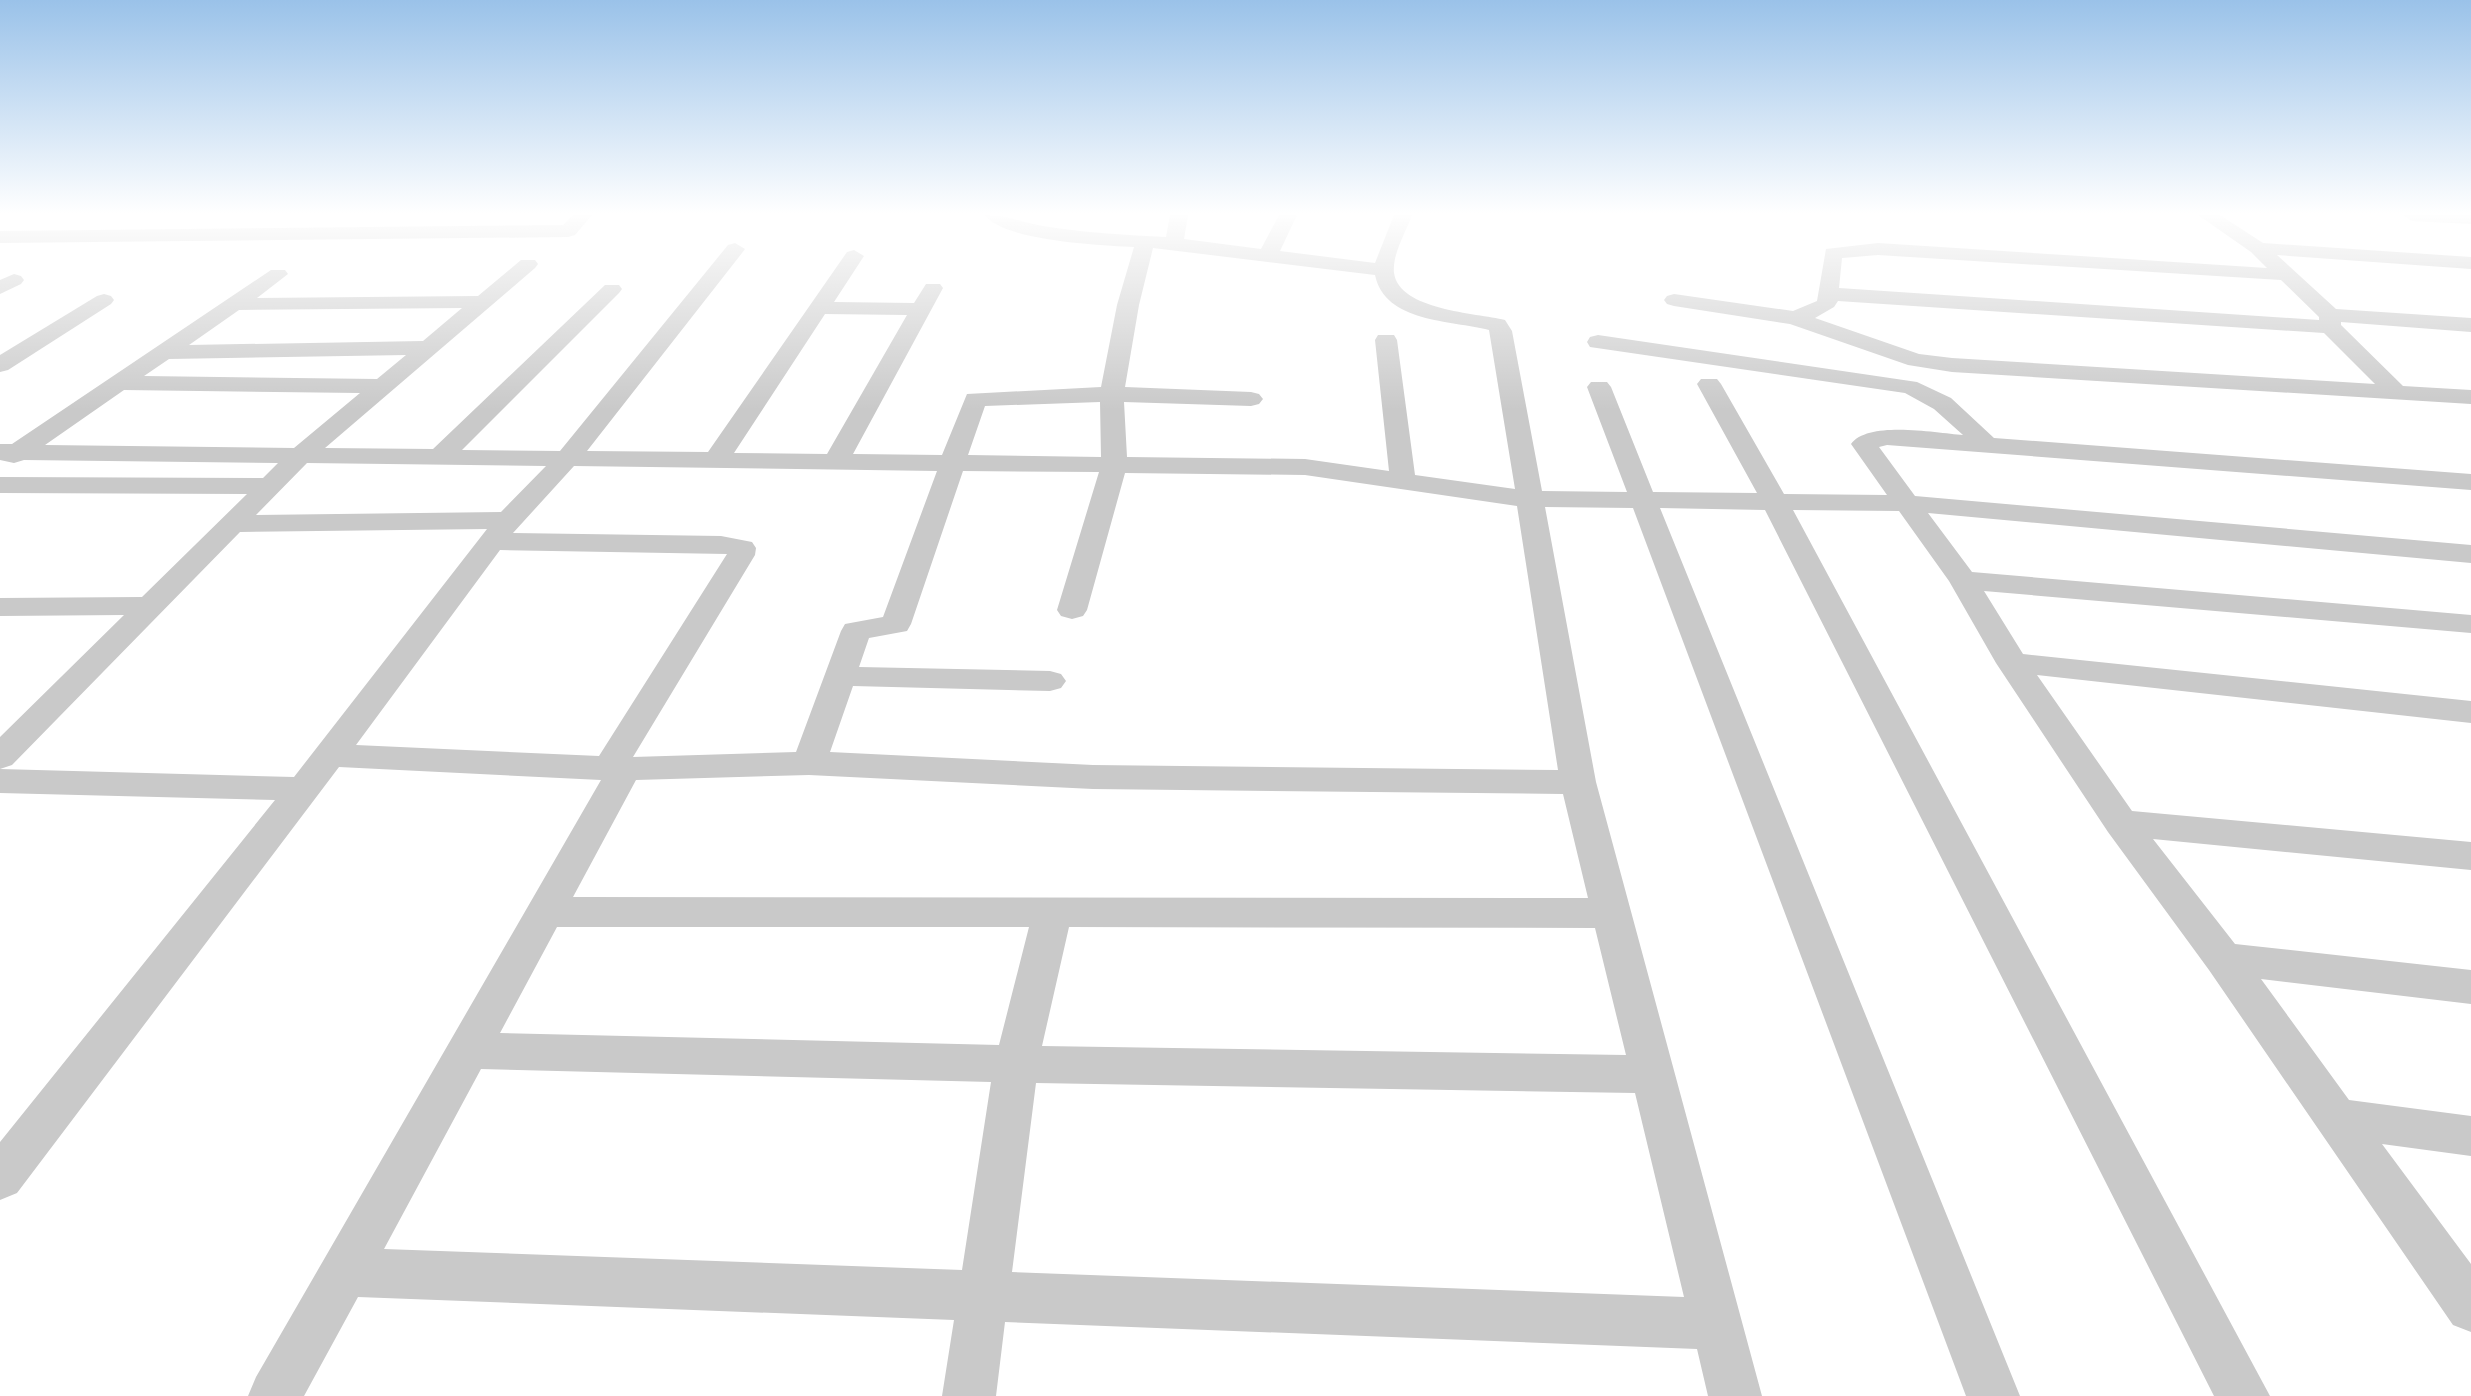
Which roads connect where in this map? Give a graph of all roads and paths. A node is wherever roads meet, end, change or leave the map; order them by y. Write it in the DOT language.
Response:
graph roads {
  1 [pos="269,280"];
  2 [pos="509,280"];
  3 [pos="710,280"];
  4 [pos="837,280"];
  5 [pos="1135,280"];
  6 [pos="1385,280"];
  7 [pos="1831,280"];
  8 [pos="2294,280"];
  9 [pos="933,288"];
  10 [pos="612,289"];
  11 [pos="1830,294"];
  12 [pos="104,300"];
  13 [pos="1674,300"];
  14 [pos="483,302"];
  15 [pos="235,304"];
  16 [pos="818,308"];
  17 [pos="921,309"];
  18 [pos="1794,318"];
  19 [pos="2330,321"];
  20 [pos="2471,325"];
  21 [pos="1386,340"];
  22 [pos="1598,342"];
  23 [pos="428,348"];
  24 [pos="165,352"];
  25 [pos="0,365"];
  26 [pos="120,383"];
  27 [pos="1709,384"];
  28 [pos="382,386"];
  29 [pos="1599,387"];
  30 [pos="2396,392"];
  31 [pos="1112,394"];
  32 [pos="2471,397"];
  33 [pos="1251,399"];
  34 [pos="1987,445"];
  35 [pos="301,455"];
  36 [pos="6,457"];
  37 [pos="441,457"];
  38 [pos="568,458"];
  39 [pos="716,460"];
  40 [pos="836,461"];
  41 [pos="954,462"];
  42 [pos="1114,465"];
  43 [pos="1403,481"];
  44 [pos="2469,484"];
  45 [pos="0,485"];
  46 [pos="270,486"];
  47 [pos="1528,499"];
  48 [pos="1645,502"];
  49 [pos="1775,502"];
  50 [pos="1906,503"];
  51 [pos="233,524"];
  52 [pos="500,530"];
  53 [pos="2471,554"];
  54 [pos="1964,580"];
  55 [pos="151,606"];
  56 [pos="0,607"];
  57 [pos="1072,610"];
  58 [pos="2471,624"];
  59 [pos="2012,663"];
  60 [pos="839,676"];
  61 [pos="1050,681"];
  62 [pos="2471,712"];
  63 [pos="330,754"];
  64 [pos="0,757"];
  65 [pos="809,763"];
  66 [pos="617,768"];
  67 [pos="0,781"];
  68 [pos="1578,782"];
  69 [pos="303,789"];
  70 [pos="2121,824"];
  71 [pos="2471,856"];
  72 [pos="544,912"];
  73 [pos="1053,912"];
  74 [pos="1611,913"];
  75 [pos="2223,959"];
  76 [pos="2471,987"];
  77 [pos="467,1050"];
  78 [pos="1016,1064"];
  79 [pos="1652,1074"];
  80 [pos="2337,1118"];
  81 [pos="2471,1136"];
  82 [pos="0,1178"];
  83 [pos="343,1272"];
  84 [pos="984,1297"];
  85 [pos="2471,1307"];
  86 [pos="1716,1324"];
  87 [pos="274,1396"];
  88 [pos="969,1396"];
  89 [pos="1735,1396"];
  90 [pos="1993,1396"];
  91 [pos="2243,1396"];
  1 -- 15 [label="street"];
  2 -- 14 [label="street"];
  3 -- 38 [label="street"];
  4 -- 16 [label="street"];
  5 -- 31 [label="street"];
  6 -- 47 [label="street"];
  7 -- 11 [label="street"];
  8 -- 19 [label="street"];
  9 -- 17 [label="street"];
  10 -- 37 [label="street"];
  11 -- 18 [label="street"];
  11 -- 19 [label="street"];
  12 -- 25 [label="street"];
  13 -- 18 [label="street"];
  14 -- 15 [label="street"];
  14 -- 23 [label="street"];
  15 -- 24 [label="street"];
  16 -- 17 [label="street"];
  16 -- 39 [label="street"];
  17 -- 40 [label="street"];
  18 -- 30 [label="street"];
  19 -- 20 [label="street"];
  19 -- 30 [label="street"];
  21 -- 43 [label="street"];
  22 -- 34 [label="street"];
  23 -- 24 [label="street"];
  23 -- 28 [label="street"];
  24 -- 26 [label="street"];
  26 -- 28 [label="street"];
  26 -- 36 [label="street"];
  27 -- 49 [label="street"];
  28 -- 35 [label="street"];
  29 -- 48 [label="street"];
  30 -- 32 [label="street"];
  31 -- 33 [label="street"];
  31 -- 41 [label="street"];
  31 -- 42 [label="street"];
  34 -- 44 [label="street"];
  34 -- 50 [label="street"];
  35 -- 36 [label="street"];
  35 -- 37 [label="street"];
  35 -- 46 [label="street"];
  37 -- 38 [label="street"];
  38 -- 39 [label="street"];
  38 -- 52 [label="street"];
  39 -- 40 [label="street"];
  40 -- 41 [label="street"];
  41 -- 42 [label="street"];
  41 -- 60 [label="street"];
  42 -- 43 [label="street"];
  42 -- 57 [label="street"];
  43 -- 47 [label="street"];
  45 -- 46 [label="street"];
  46 -- 51 [label="street"];
  47 -- 48 [label="street"];
  47 -- 68 [label="street"];
  48 -- 49 [label="street"];
  48 -- 90 [label="street"];
  49 -- 50 [label="street"];
  49 -- 91 [label="street"];
  50 -- 53 [label="street"];
  50 -- 54 [label="street"];
  51 -- 52 [label="street"];
  51 -- 55 [label="street"];
  52 -- 63 [label="street"];
  52 -- 66 [label="street"];
  54 -- 58 [label="street"];
  54 -- 59 [label="street"];
  55 -- 56 [label="street"];
  55 -- 64 [label="street"];
  59 -- 62 [label="street"];
  59 -- 70 [label="street"];
  60 -- 61 [label="street"];
  60 -- 65 [label="street"];
  63 -- 66 [label="street"];
  63 -- 69 [label="street"];
  65 -- 66 [label="street"];
  65 -- 68 [label="street"];
  66 -- 72 [label="street"];
  67 -- 69 [label="street"];
  68 -- 74 [label="street"];
  69 -- 82 [label="street"];
  70 -- 71 [label="street"];
  70 -- 75 [label="street"];
  72 -- 73 [label="street"];
  72 -- 77 [label="street"];
  73 -- 74 [label="street"];
  73 -- 78 [label="street"];
  74 -- 79 [label="street"];
  75 -- 76 [label="street"];
  75 -- 80 [label="street"];
  77 -- 78 [label="street"];
  77 -- 83 [label="street"];
  78 -- 79 [label="street"];
  78 -- 84 [label="street"];
  79 -- 86 [label="street"];
  80 -- 81 [label="street"];
  80 -- 85 [label="street"];
  83 -- 84 [label="street"];
  83 -- 87 [label="street"];
  84 -- 86 [label="street"];
  84 -- 88 [label="street"];
  86 -- 89 [label="street"];
}
